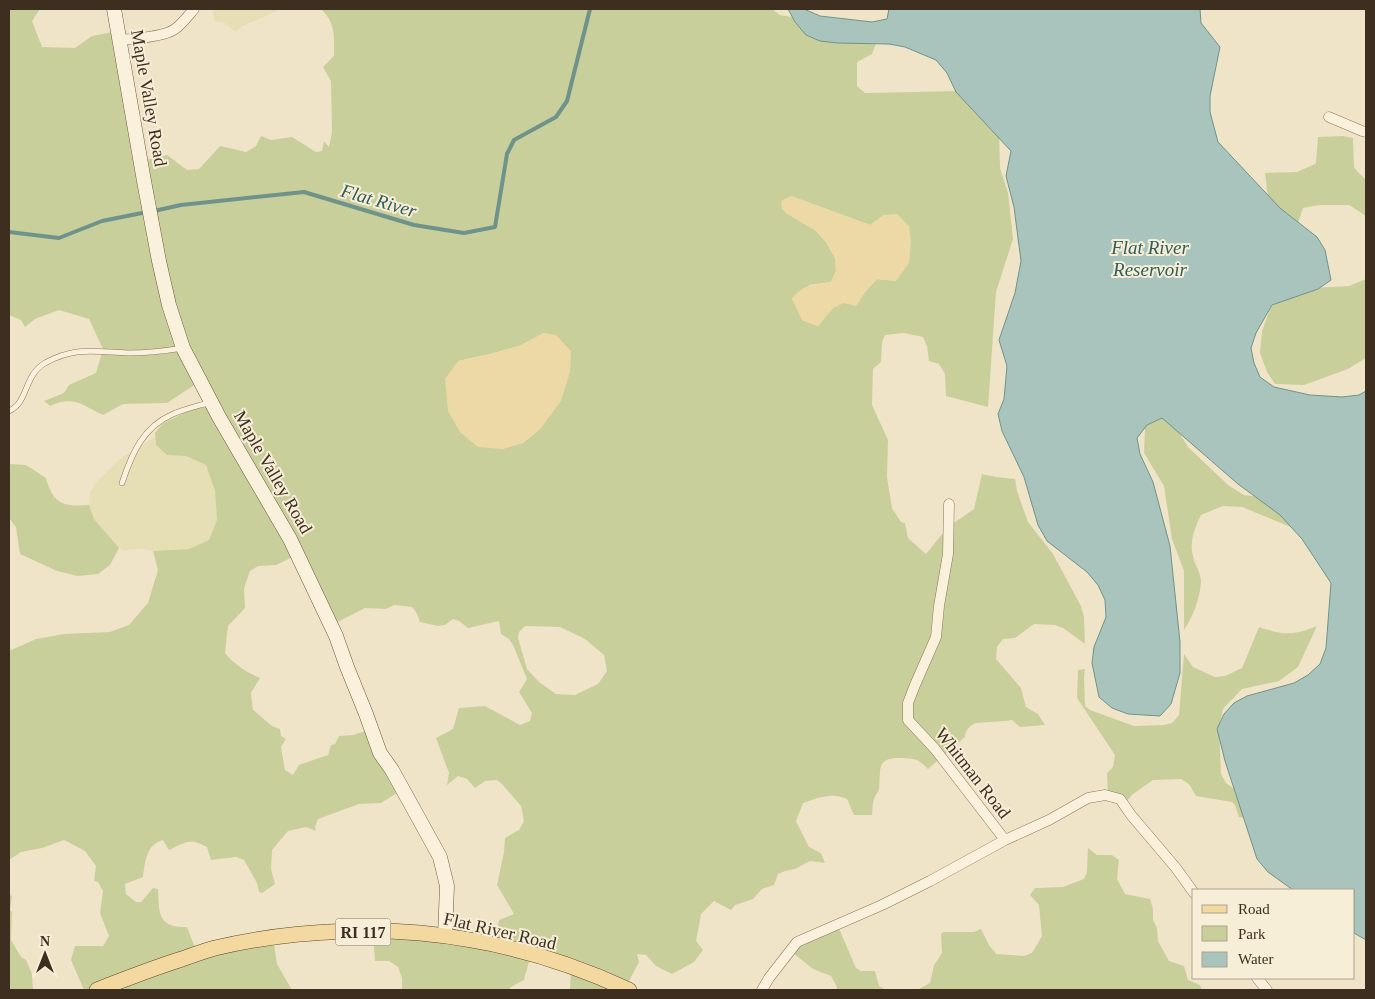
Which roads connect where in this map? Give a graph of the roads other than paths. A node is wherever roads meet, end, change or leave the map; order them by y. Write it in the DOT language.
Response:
graph roads {
  1 [pos="114,9"];
  2 [pos="194,9"];
  3 [pos="120,40"];
  4 [pos="1329,117"];
  5 [pos="1366,132"];
  6 [pos="183,348"];
  7 [pos="211,402"];
  8 [pos="9,411"];
  9 [pos="122,483"];
  10 [pos="949,504"];
  11 [pos="1005,840"];
  12 [pos="1192,890"];
  13 [pos="445,936"];
  14 [pos="1258,979"];
  15 [pos="97,990"];
  16 [pos="629,990"];
  17 [pos="762,990"];
  18 [pos="1267,990"];
  1 -- 3 [label="street, Maple Valley Road"];
  2 -- 3 [label="street"];
  3 -- 6 [label="street, Maple Valley Road"];
  4 -- 5 [label="street"];
  6 -- 7 [label="street, Maple Valley Road"];
  6 -- 8 [label="lane"];
  7 -- 9 [label="lane"];
  7 -- 13 [label="street, Maple Valley Road"];
  10 -- 11 [label="street, Whitman Road"];
  11 -- 12 [label="street"];
  11 -- 17 [label="street, Whitman Road"];
  13 -- 15 [label="main road, Flat River Road / RI 117"];
  13 -- 16 [label="main road, Flat River Road / RI 117"];
  14 -- 18 [label="street"];
}
